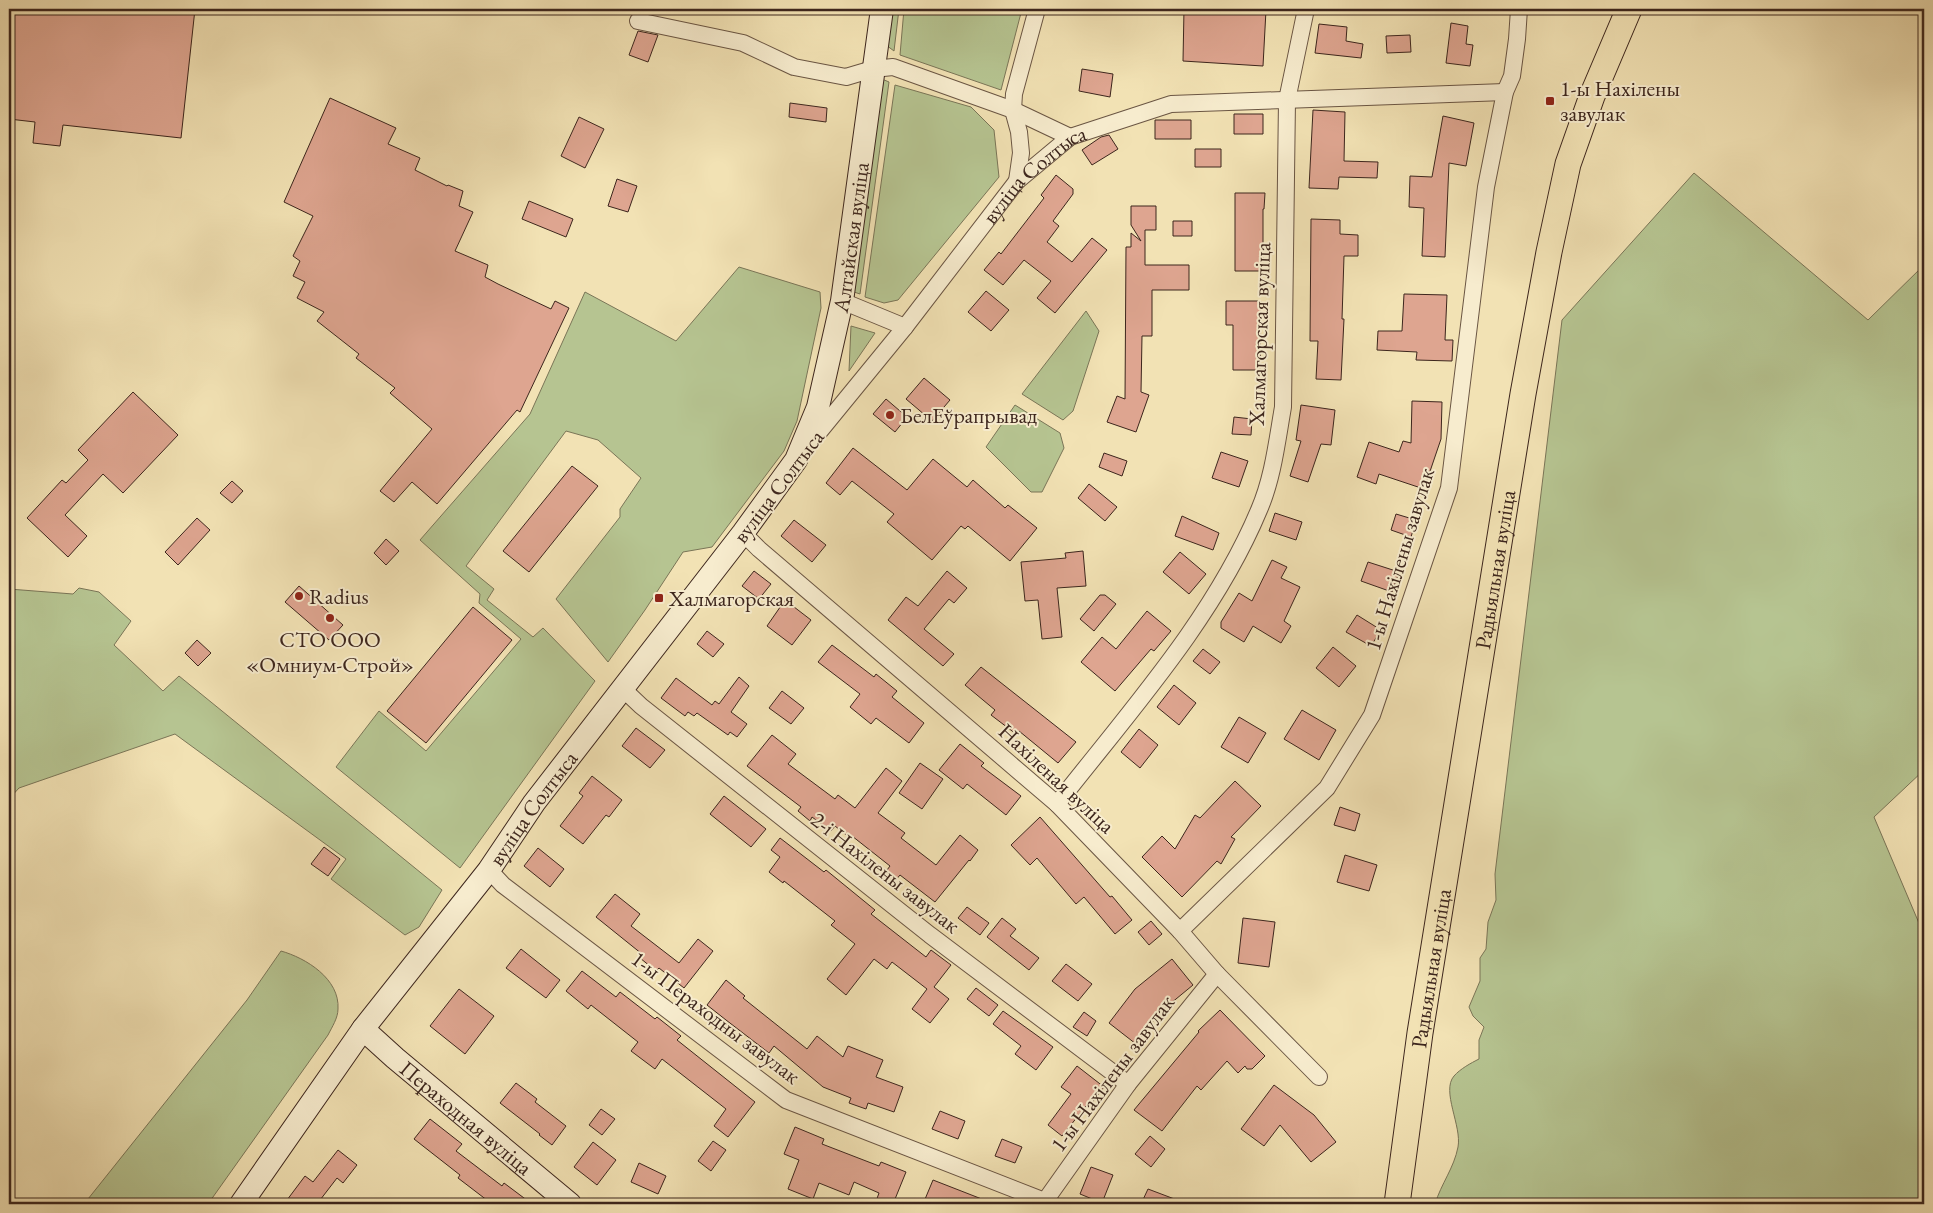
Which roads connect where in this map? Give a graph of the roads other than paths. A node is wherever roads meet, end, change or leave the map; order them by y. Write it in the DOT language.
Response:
graph roads {
  1 [pos="882,9"];
  2 [pos="1037,9"];
  3 [pos="1306,9"];
  4 [pos="1519,9"];
  5 [pos="1629,9"];
  6 [pos="638,21"];
  7 [pos="873,69"];
  8 [pos="1505,92"];
  9 [pos="1286,100"];
  10 [pos="1013,110"];
  11 [pos="1070,137"];
  12 [pos="1017,181"];
  13 [pos="842,301"];
  14 [pos="905,326"];
  15 [pos="796,460"];
  16 [pos="743,533"];
  17 [pos="622,688"];
  18 [pos="1057,804"];
  19 [pos="489,870"];
  20 [pos="1180,931"];
  21 [pos="1217,974"];
  22 [pos="363,1029"];
  23 [pos="1319,1078"];
  24 [pos="1128,1084"];
  25 [pos="1404,1141"];
  26 [pos="1048,1203"];
  27 [pos="241,1204"];
  28 [pos="570,1204"];
  29 [pos="1383,1204"];
  30 [pos="1397,1204"];
  1 -- 7 [label="main road, Алтайская вуліца"];
  2 -- 10 [label="street"];
  3 -- 9 [label="street, Халмагорская вуліца"];
  4 -- 8 [label="street, 1-ы Нахілены завулак"];
  5 -- 25 [label="main road, Радыяльная вуліца"];
  6 -- 7 [label="street"];
  7 -- 10 [label="street"];
  7 -- 13 [label="main road, Алтайская вуліца"];
  8 -- 9 [label="street, вуліца Солтыса"];
  8 -- 20 [label="street, 1-ы Нахілены завулак"];
  9 -- 11 [label="street, вуліца Солтыса"];
  9 -- 18 [label="street, Халмагорская вуліца"];
  10 -- 11 [label="street"];
  10 -- 12 [label="street"];
  11 -- 12 [label="street, вуліца Солтыса"];
  12 -- 14 [label="street, вуліца Солтыса"];
  13 -- 14 [label="street"];
  13 -- 15 [label="main road, Алтайская вуліца"];
  14 -- 15 [label="street, вуліца Солтыса"];
  15 -- 16 [label="main road, вуліца Солтыса"];
  16 -- 17 [label="main road, вуліца Солтыса"];
  16 -- 18 [label="street, Нахіленая вуліца"];
  17 -- 19 [label="main road, вуліца Солтыса"];
  17 -- 24 [label="street, 2-і Нахілены завулак"];
  18 -- 20 [label="street, Нахіленая вуліца"];
  19 -- 22 [label="main road, вуліца Солтыса"];
  19 -- 26 [label="street, 1-ы Пераходны завулак"];
  20 -- 21 [label="street, Нахіленая вуліца"];
  21 -- 23 [label="street, Нахіленая вуліца"];
  21 -- 24 [label="street, 1-ы Нахілены завулак"];
  22 -- 27 [label="main road, вуліца Солтыса"];
  22 -- 28 [label="main road, Пераходная вуліца"];
  24 -- 26 [label="street, 1-ы Нахілены завулак"];
  25 -- 29 [label="main road, Радыяльная вуліца"];
  25 -- 30 [label="main road, Радыяльная вуліца"];
}
